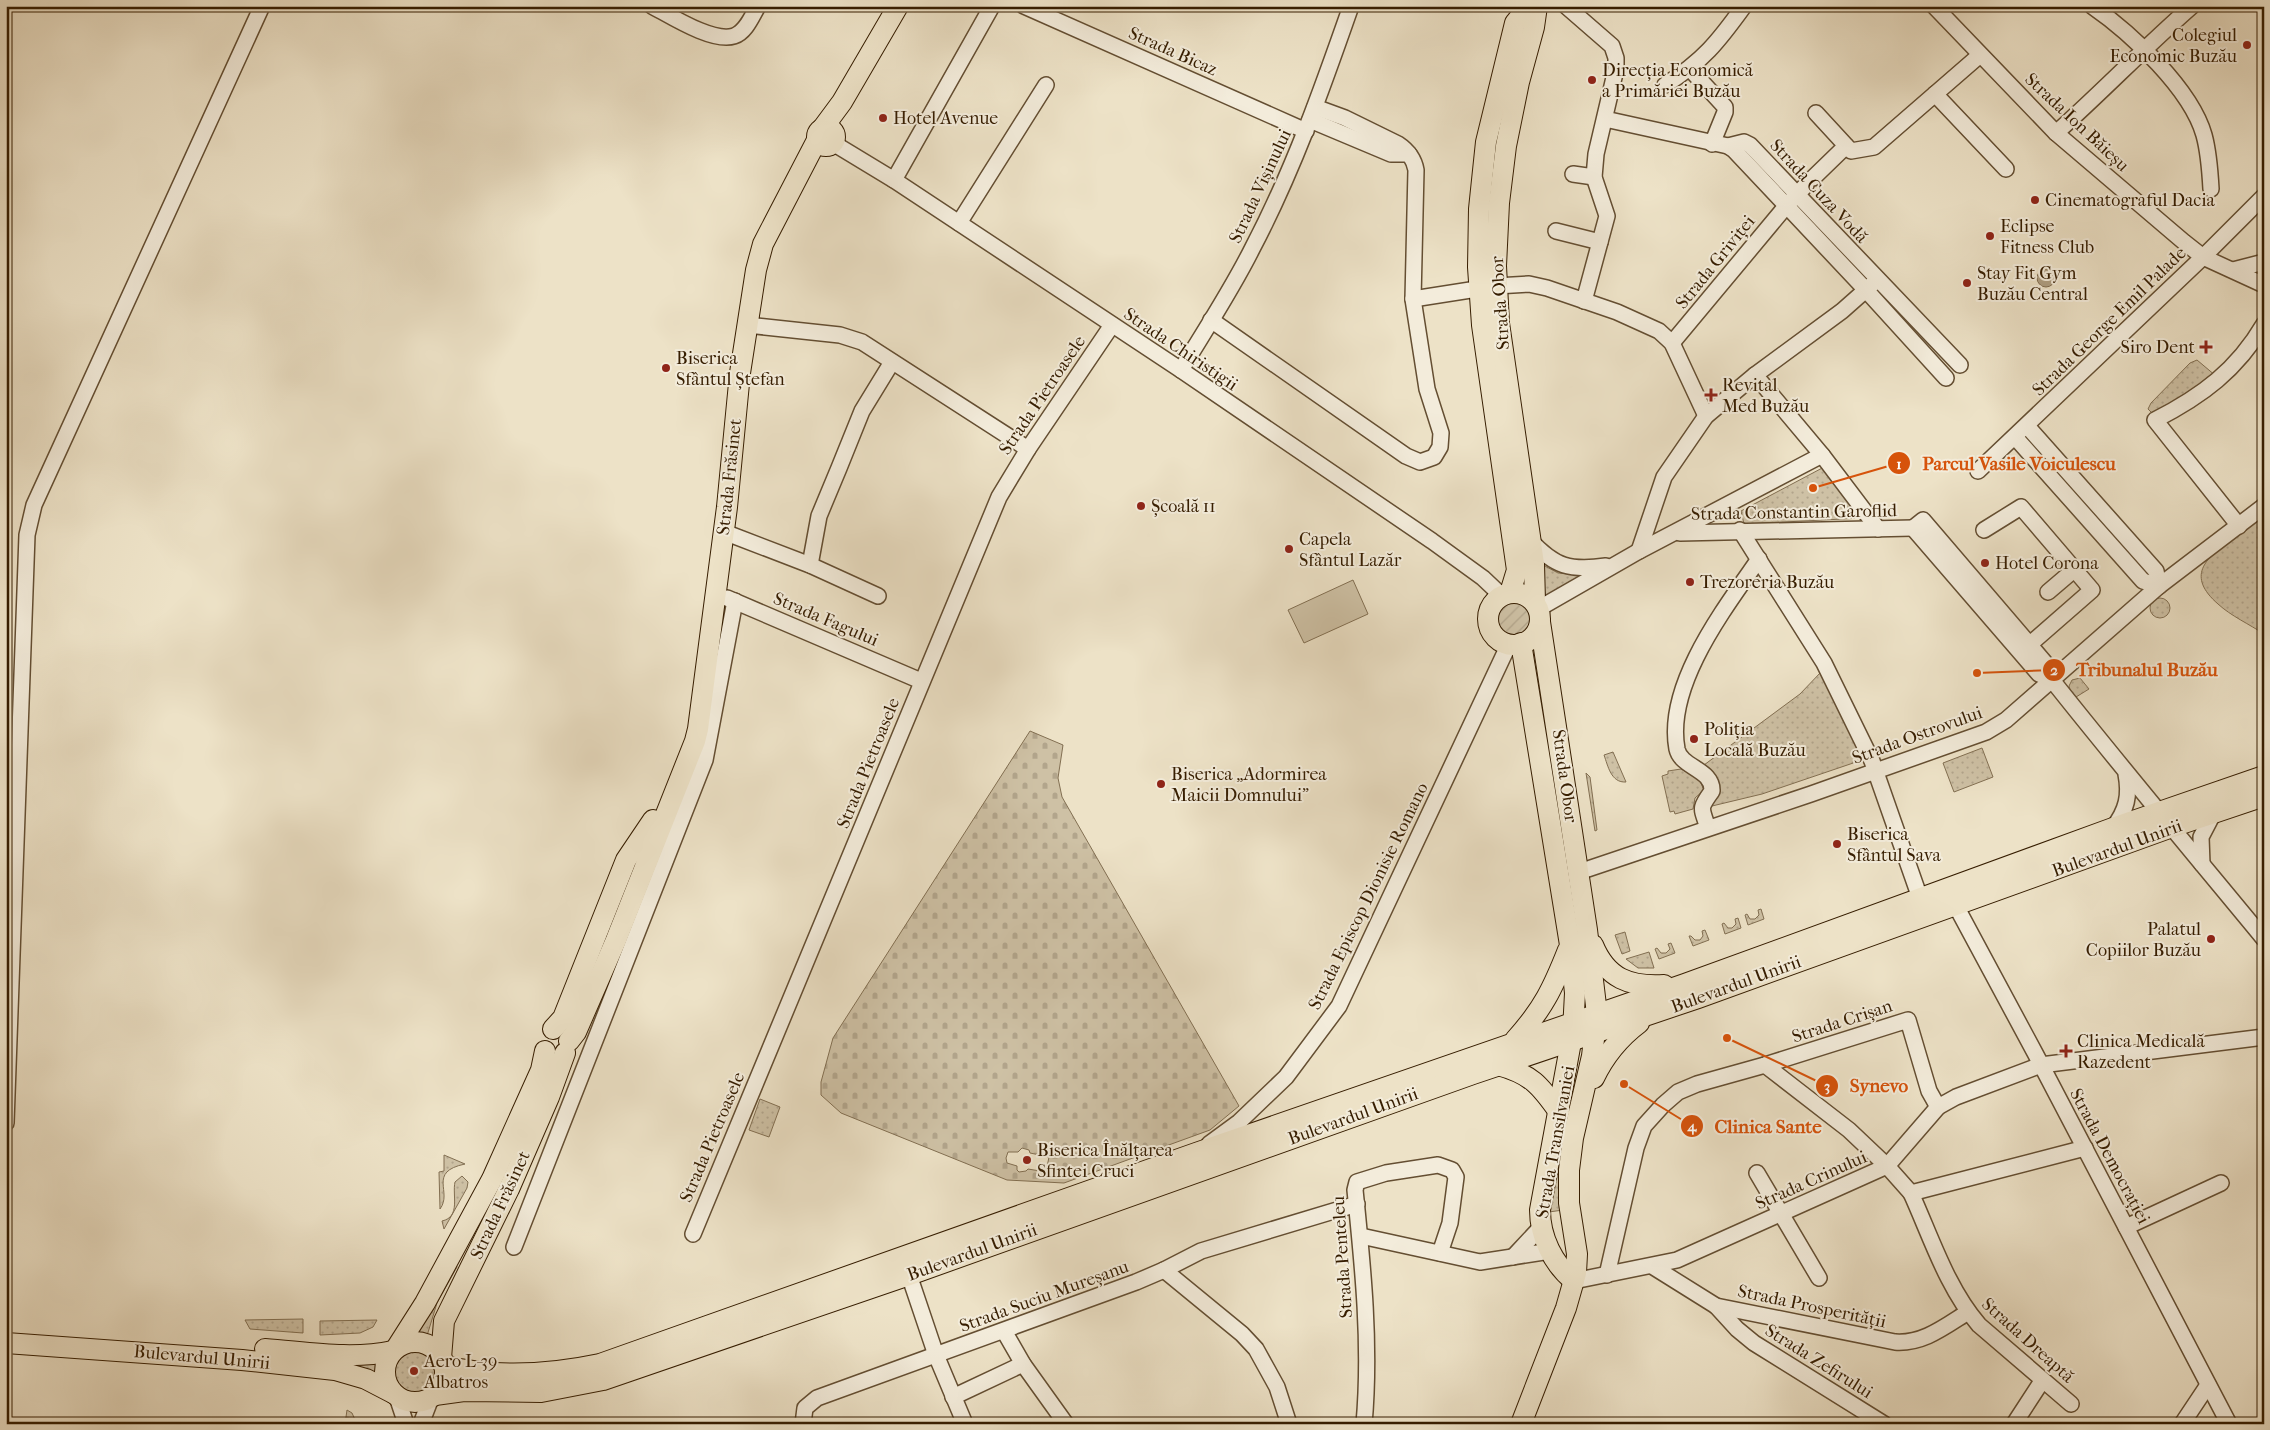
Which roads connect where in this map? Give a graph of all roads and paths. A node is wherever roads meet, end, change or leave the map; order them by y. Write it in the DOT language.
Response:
graph roads {
  1 [pos="262,6"];
  2 [pos="652,6"];
  3 [pos="758,6"];
  4 [pos="898,6"];
  5 [pos="992,6"];
  6 [pos="1024,6"];
  7 [pos="1350,6"];
  8 [pos="1529,6"];
  9 [pos="1537,6"];
  10 [pos="1566,6"];
  11 [pos="1744,6"];
  12 [pos="1934,6"];
  13 [pos="2092,6"];
  14 [pos="2192,6"];
  15 [pos="2143,49"];
  16 [pos="1980,55"];
  17 [pos="1690,69"];
  18 [pos="1046,85"];
  19 [pos="1666,85"];
  20 [pos="1935,94"];
  21 [pos="1816,113"];
  22 [pos="1310,119"];
  23 [pos="1605,119"];
  24 [pos="2056,133"];
  25 [pos="827,139"];
  26 [pos="1712,144"];
  27 [pos="1849,148"];
  28 [pos="2006,170"];
  29 [pos="1573,174"];
  30 [pos="1594,177"];
  31 [pos="894,180"];
  32 [pos="2211,189"];
  33 [pos="1800,191"];
  34 [pos="2264,196"];
  35 [pos="959,223"];
  36 [pos="1556,231"];
  37 [pos="1600,242"];
  38 [pos="2203,257"];
  39 [pos="2264,262"];
  40 [pos="2233,270"];
  41 [pos="1872,285"];
  42 [pos="2264,285"];
  43 [pos="1487,288"];
  44 [pos="1413,299"];
  45 [pos="1584,301"];
  46 [pos="1212,320"];
  47 [pos="2264,324"];
  48 [pos="747,325"];
  49 [pos="1112,326"];
  50 [pos="1672,343"];
  51 [pos="892,362"];
  52 [pos="1960,365"];
  53 [pos="1181,370"];
  54 [pos="1755,375"];
  55 [pos="1946,378"];
  56 [pos="1706,416"];
  57 [pos="2026,426"];
  58 [pos="2015,437"];
  59 [pos="1028,448"];
  60 [pos="1822,455"];
  61 [pos="1978,471"];
  62 [pos="2264,506"];
  63 [pos="1918,524"];
  64 [pos="2239,526"];
  65 [pos="1878,529"];
  66 [pos="1740,530"];
  67 [pos="1984,530"];
  68 [pos="724,532"];
  69 [pos="1676,533"];
  70 [pos="1530,540"];
  71 [pos="1639,551"];
  72 [pos="1759,559"];
  73 [pos="1615,564"];
  74 [pos="810,565"];
  75 [pos="2075,569"];
  76 [pos="2159,586"];
  77 [pos="715,592"];
  78 [pos="2048,592"];
  79 [pos="1506,595"];
  80 [pos="878,596"];
  81 [pos="736,601"];
  82 [pos="1538,611"];
  83 [pos="1515,644"];
  84 [pos="2029,645"];
  85 [pos="2052,680"];
  86 [pos="921,681"];
  87 [pos="1876,770"];
  88 [pos="2126,774"];
  89 [pos="2264,776"];
  90 [pos="680,778"];
  91 [pos="2264,796"];
  92 [pos="2160,812"];
  93 [pos="2213,814"];
  94 [pos="2172,827"];
  95 [pos="1708,828"];
  96 [pos="2113,828"];
  97 [pos="2202,864"];
  98 [pos="1578,872"];
  99 [pos="1920,898"];
  100 [pos="1956,906"];
  101 [pos="1587,930"];
  102 [pos="2264,939"];
  103 [pos="1570,945"];
  104 [pos="1686,984"];
  105 [pos="1650,1015"];
  106 [pos="1596,1024"];
  107 [pos="553,1029"];
  108 [pos="1573,1031"];
  109 [pos="2264,1037"];
  110 [pos="1514,1042"];
  111 [pos="567,1047"];
  112 [pos="545,1051"];
  113 [pos="1498,1065"];
  114 [pos="1765,1065"];
  115 [pos="2041,1065"];
  116 [pos="1938,1107"];
  117 [pos="1568,1113"];
  118 [pos="6,1123"];
  119 [pos="536,1128"];
  120 [pos="557,1138"];
  121 [pos="2085,1148"];
  122 [pos="1196,1153"];
  123 [pos="1887,1166"];
  124 [pos="1757,1173"];
  125 [pos="2220,1183"];
  126 [pos="1911,1193"];
  127 [pos="1357,1204"];
  128 [pos="1782,1213"];
  129 [pos="1571,1222"];
  130 [pos="1541,1227"];
  131 [pos="2126,1227"];
  132 [pos="693,1234"];
  133 [pos="1361,1236"];
  134 [pos="1575,1243"];
  135 [pos="514,1247"];
  136 [pos="1550,1251"];
  137 [pos="1440,1253"];
  138 [pos="1513,1257"];
  139 [pos="906,1266"];
  140 [pos="1652,1266"];
  141 [pos="1164,1270"];
  142 [pos="1607,1275"];
  143 [pos="1819,1278"];
  144 [pos="1574,1282"];
  145 [pos="1716,1306"];
  146 [pos="1968,1312"];
  147 [pos="6,1329"];
  148 [pos="1004,1331"];
  149 [pos="6,1343"];
  150 [pos="395,1349"];
  151 [pos="936,1355"];
  152 [pos="443,1362"];
  153 [pos="1023,1364"];
  154 [pos="2042,1381"];
  155 [pos="2208,1385"];
  156 [pos="395,1395"];
  157 [pos="433,1396"];
  158 [pos="952,1397"];
  159 [pos="2071,1404"];
  160 [pos="406,1424"];
  161 [pos="421,1424"];
  162 [pos="803,1424"];
  163 [pos="965,1424"];
  164 [pos="1066,1424"];
  165 [pos="1289,1424"];
  166 [pos="1364,1424"];
  167 [pos="1521,1424"];
  168 [pos="1884,1424"];
  169 [pos="2014,1424"];
  170 [pos="2182,1424"];
  171 [pos="2229,1424"];
  1 -- 118 [label="street"];
  2 -- 3 [label="street"];
  4 -- 25 [label="main road"];
  5 -- 31 [label="street"];
  6 -- 22 [label="street, Strada Bicaz"];
  7 -- 22 [label="street, Strada Vișinului"];
  8 -- 43 [label="main road, Strada Obor"];
  9 -- 43 [label="main road, Strada Obor"];
  10 -- 23 [label="street"];
  11 -- 17 [label="street"];
  12 -- 16 [label="street, Strada Ion Băieșu"];
  13 -- 15 [label="street"];
  14 -- 15 [label="street"];
  15 -- 24 [label="street"];
  15 -- 32 [label="street"];
  16 -- 20 [label="street"];
  16 -- 24 [label="street, Strada Ion Băieșu"];
  17 -- 19 [label="street"];
  17 -- 26 [label="street"];
  18 -- 35 [label="street"];
  20 -- 27 [label="street"];
  20 -- 28 [label="street"];
  21 -- 27 [label="street"];
  22 -- 44 [label="street"];
  22 -- 46 [label="street, Strada Vișinului"];
  23 -- 26 [label="street, Strada Cuza Vodă"];
  23 -- 30 [label="street"];
  24 -- 38 [label="street, Strada Ion Băieșu"];
  25 -- 31 [label="street, Strada Chiristigii"];
  25 -- 48 [label="main road, Strada Frăsinet"];
  26 -- 33 [label="street, Strada Cuza Vodă"];
  27 -- 33 [label="street, Strada Griviței"];
  29 -- 30 [label="street"];
  30 -- 37 [label="street"];
  31 -- 35 [label="street, Strada Chiristigii"];
  33 -- 41 [label="street, Strada Cuza Vodă"];
  33 -- 50 [label="street, Strada Griviței"];
  34 -- 38 [label="street, Strada George Emil Palade"];
  35 -- 49 [label="street, Strada Chiristigii"];
  36 -- 37 [label="street"];
  37 -- 45 [label="street"];
  38 -- 40 [label="street, Strada Ion Băieșu"];
  38 -- 57 [label="street, Strada George Emil Palade"];
  39 -- 40 [label="street"];
  40 -- 42 [label="street, Strada Ion Băieșu"];
  41 -- 52 [label="street"];
  41 -- 54 [label="street"];
  41 -- 55 [label="street"];
  43 -- 44 [label="street, Strada Obor"];
  43 -- 45 [label="street"];
  43 -- 70 [label="main road, Strada Obor"];
  43 -- 79 [label="main road, Strada Obor"];
  44 -- 46 [label="street"];
  45 -- 50 [label="street"];
  46 -- 53 [label="street, Strada Vișinului"];
  47 -- 64 [label="street"];
  48 -- 51 [label="street"];
  48 -- 68 [label="main road, Strada Frăsinet"];
  49 -- 53 [label="street, Strada Chiristigii"];
  49 -- 59 [label="street, Strada Pietroasele"];
  50 -- 56 [label="street"];
  51 -- 59 [label="street"];
  51 -- 74 [label="street"];
  53 -- 79 [label="street, Strada Chiristigii"];
  54 -- 56 [label="street"];
  54 -- 60 [label="street"];
  56 -- 71 [label="street"];
  57 -- 58 [label="street, Strada George Emil Palade"];
  57 -- 76 [label="street"];
  58 -- 61 [label="street, Strada George Emil Palade"];
  58 -- 76 [label="street"];
  59 -- 86 [label="street, Strada Pietroasele"];
  60 -- 65 [label="street"];
  60 -- 69 [label="street"];
  62 -- 64 [label="street, Strada Ostrovului"];
  63 -- 65 [label="street, Strada Constantin Garoflid"];
  63 -- 84 [label="street"];
  63 -- 85 [label="street"];
  64 -- 76 [label="street, Strada Ostrovului"];
  65 -- 66 [label="street, Strada Constantin Garoflid"];
  66 -- 69 [label="street, Strada Constantin Garoflid"];
  66 -- 72 [label="street"];
  67 -- 75 [label="street"];
  68 -- 74 [label="street"];
  68 -- 77 [label="main road, Strada Frăsinet"];
  69 -- 71 [label="street"];
  70 -- 73 [label="street"];
  70 -- 82 [label="main road, Strada Obor"];
  71 -- 73 [label="street"];
  72 -- 87 [label="street"];
  72 -- 95 [label="street"];
  73 -- 82 [label="street"];
  74 -- 80 [label="street"];
  75 -- 78 [label="street"];
  75 -- 84 [label="street"];
  76 -- 85 [label="street, Strada Ostrovului"];
  77 -- 81 [label="street, Strada Fagului"];
  77 -- 90 [label="main road, Strada Frăsinet"];
  79 -- 82 [label="main road"];
  79 -- 83 [label="main road"];
  81 -- 86 [label="street, Strada Fagului"];
  81 -- 120 [label="street"];
  82 -- 83 [label="main road"];
  82 -- 98 [label="main road, Strada Obor"];
  83 -- 103 [label="main road, Strada Obor"];
  83 -- 122 [label="street, Strada Episcop Dionisie Romano"];
  84 -- 85 [label="street"];
  85 -- 87 [label="street, Strada Ostrovului"];
  85 -- 88 [label="street"];
  86 -- 132 [label="street, Strada Pietroasele"];
  87 -- 95 [label="street, Strada Ostrovului"];
  87 -- 99 [label="street"];
  88 -- 92 [label="street"];
  88 -- 96 [label="street"];
  89 -- 92 [label="main road, Bulevardul Unirii"];
  90 -- 107 [label="main road, Strada Frăsinet"];
  90 -- 111 [label="main road, Strada Frăsinet"];
  91 -- 93 [label="main road, Bulevardul Unirii"];
  92 -- 94 [label="street"];
  92 -- 96 [label="main road, Bulevardul Unirii"];
  93 -- 94 [label="main road, Bulevardul Unirii"];
  93 -- 97 [label="street"];
  94 -- 97 [label="street"];
  94 -- 100 [label="main road, Bulevardul Unirii"];
  95 -- 98 [label="street, Strada Ostrovului"];
  96 -- 99 [label="main road, Bulevardul Unirii"];
  97 -- 102 [label="street"];
  98 -- 101 [label="main road, Strada Obor"];
  99 -- 104 [label="main road, Bulevardul Unirii"];
  100 -- 105 [label="main road, Bulevardul Unirii"];
  100 -- 115 [label="street, Strada Democrației"];
  101 -- 104 [label="main road"];
  101 -- 106 [label="main road, Strada Transilvaniei"];
  103 -- 108 [label="main road, Strada Obor"];
  103 -- 110 [label="main road"];
  104 -- 106 [label="main road, Bulevardul Unirii"];
  105 -- 106 [label="main road, Bulevardul Unirii"];
  105 -- 117 [label="main road"];
  106 -- 108 [label="main road, Bulevardul Unirii"];
  106 -- 117 [label="main road, Strada Transilvaniei"];
  107 -- 111 [label="main road"];
  107 -- 112 [label="main road"];
  108 -- 110 [label="main road, Bulevardul Unirii"];
  108 -- 113 [label="main road, Bulevardul Unirii"];
  108 -- 117 [label="main road, Strada Transilvaniei"];
  109 -- 115 [label="street"];
  110 -- 122 [label="main road, Bulevardul Unirii"];
  111 -- 112 [label="main road"];
  111 -- 119 [label="main road, Strada Frăsinet"];
  112 -- 150 [label="main road, Strada Frăsinet"];
  113 -- 117 [label="main road"];
  113 -- 139 [label="main road, Bulevardul Unirii"];
  114 -- 116 [label="street, Strada Crișan"];
  114 -- 123 [label="street"];
  114 -- 142 [label="street, Strada Crișan"];
  115 -- 116 [label="street"];
  115 -- 121 [label="street, Strada Democrației"];
  116 -- 123 [label="street"];
  117 -- 129 [label="main road, Strada Transilvaniei"];
  117 -- 130 [label="main road, Strada Transilvaniei"];
  119 -- 120 [label="street"];
  119 -- 152 [label="main road, Strada Frăsinet"];
  120 -- 135 [label="street"];
  121 -- 126 [label="street"];
  121 -- 131 [label="street, Strada Democrației"];
  122 -- 139 [label="main road, Bulevardul Unirii"];
  123 -- 126 [label="street, Strada Crinului"];
  123 -- 128 [label="street, Strada Crinului"];
  124 -- 128 [label="street"];
  125 -- 131 [label="street"];
  126 -- 146 [label="street, Strada Dreaptă"];
  127 -- 133 [label="street, Strada Penteleu"];
  127 -- 137 [label="street, Strada Penteleu"];
  127 -- 141 [label="street, Strada Suciu Mureșanu"];
  128 -- 140 [label="street, Strada Crinului"];
  128 -- 143 [label="street"];
  129 -- 130 [label="main road"];
  129 -- 134 [label="main road, Strada Transilvaniei"];
  130 -- 136 [label="main road, Strada Transilvaniei"];
  130 -- 138 [label="street"];
  131 -- 155 [label="street, Strada Democrației"];
  133 -- 137 [label="street"];
  133 -- 166 [label="street, Strada Penteleu"];
  134 -- 136 [label="main road"];
  134 -- 144 [label="main road, Strada Transilvaniei"];
  136 -- 138 [label="street"];
  136 -- 144 [label="main road, Strada Transilvaniei"];
  137 -- 138 [label="street"];
  139 -- 151 [label="street"];
  139 -- 152 [label="main road, Bulevardul Unirii"];
  139 -- 157 [label="main road, Bulevardul Unirii"];
  140 -- 142 [label="street, Strada Crinului"];
  140 -- 145 [label="street, Strada Prosperității"];
  141 -- 148 [label="street, Strada Suciu Mureșanu"];
  141 -- 165 [label="street"];
  142 -- 144 [label="street, Strada Crinului"];
  144 -- 167 [label="main road, Strada Transilvaniei"];
  145 -- 146 [label="street, Strada Prosperității"];
  145 -- 168 [label="street, Strada Zefirului"];
  146 -- 154 [label="street, Strada Dreaptă"];
  147 -- 150 [label="main road, Bulevardul Unirii"];
  148 -- 151 [label="street, Strada Suciu Mureșanu"];
  148 -- 153 [label="street"];
  149 -- 156 [label="main road, Bulevardul Unirii"];
  150 -- 152 [label="main road"];
  150 -- 156 [label="main road"];
  151 -- 158 [label="street"];
  151 -- 162 [label="street, Strada Suciu Mureșanu"];
  152 -- 157 [label="main road"];
  153 -- 158 [label="street"];
  153 -- 164 [label="street"];
  154 -- 159 [label="street, Strada Dreaptă"];
  154 -- 169 [label="street"];
  155 -- 170 [label="street"];
  155 -- 171 [label="street, Strada Democrației"];
  156 -- 157 [label="main road"];
  156 -- 160 [label="street"];
  157 -- 161 [label="street"];
  158 -- 163 [label="street"];
}
